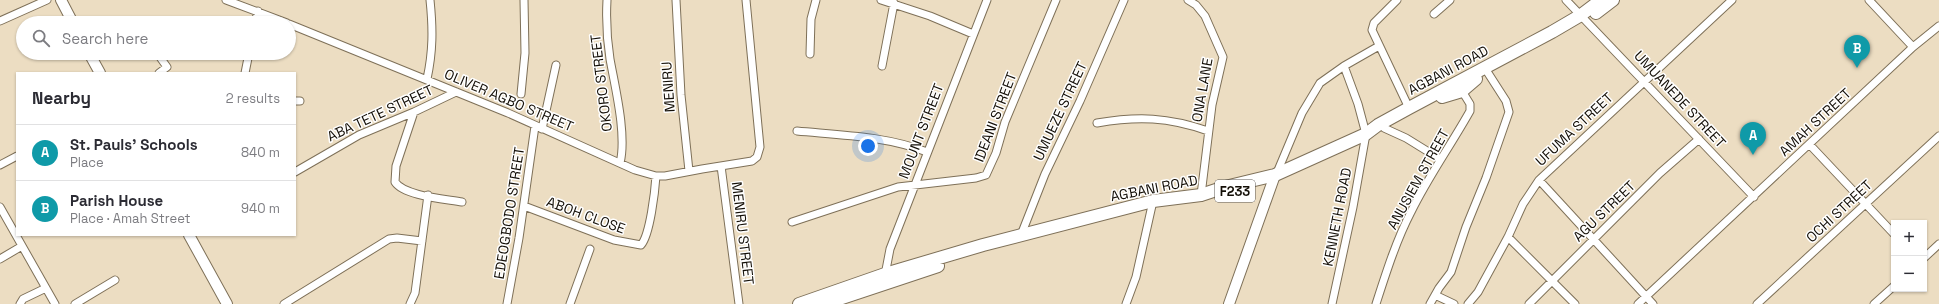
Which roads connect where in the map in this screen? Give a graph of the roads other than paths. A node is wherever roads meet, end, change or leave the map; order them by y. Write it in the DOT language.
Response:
graph roads {
  1 [pos="47,0"];
  2 [pos="61,0"];
  3 [pos="226,0"];
  4 [pos="430,0"];
  5 [pos="524,0"];
  6 [pos="606,0"];
  7 [pos="676,0"];
  8 [pos="746,0"];
  9 [pos="816,0"];
  10 [pos="881,0"];
  11 [pos="987,0"];
  12 [pos="1056,0"];
  13 [pos="1124,0"];
  14 [pos="1188,0"];
  15 [pos="1397,0"];
  16 [pos="1450,0"];
  17 [pos="1566,0"];
  18 [pos="1601,0"];
  19 [pos="1613,0"];
  20 [pos="1732,0"];
  21 [pos="1869,0"];
  22 [pos="894,3"];
  23 [pos="905,3"];
  24 [pos="258,11"];
  25 [pos="1434,14"];
  26 [pos="69,16"];
  27 [pos="257,16"];
  28 [pos="270,16"];
  29 [pos="1584,18"];
  30 [pos="0,21"];
  31 [pos="296,26"];
  32 [pos="1939,26"];
  33 [pos="973,34"];
  34 [pos="1379,46"];
  35 [pos="1913,47"];
  36 [pos="810,54"];
  37 [pos="93,60"];
  38 [pos="162,60"];
  39 [pos="248,60"];
  40 [pos="556,65"];
  41 [pos="882,66"];
  42 [pos="1344,66"];
  43 [pos="167,67"];
  44 [pos="99,72"];
  45 [pos="160,72"];
  46 [pos="171,72"];
  47 [pos="246,72"];
  48 [pos="1488,73"];
  49 [pos="427,79"];
  50 [pos="1645,81"];
  51 [pos="1462,91"];
  52 [pos="456,92"];
  53 [pos="521,94"];
  54 [pos="1408,108"];
  55 [pos="414,112"];
  56 [pos="1097,123"];
  57 [pos="539,127"];
  58 [pos="1384,128"];
  59 [pos="1208,130"];
  60 [pos="797,131"];
  61 [pos="1365,136"];
  62 [pos="1939,136"];
  63 [pos="1699,139"];
  64 [pos="1810,145"];
  65 [pos="927,152"];
  66 [pos="16,157"];
  67 [pos="1440,159"];
  68 [pos="620,163"];
  69 [pos="0,165"];
  70 [pos="721,166"];
  71 [pos="296,171"];
  72 [pos="689,171"];
  73 [pos="656,176"];
  74 [pos="1274,178"];
  75 [pos="1538,180"];
  76 [pos="914,186"];
  77 [pos="1201,195"];
  78 [pos="428,196"];
  79 [pos="1754,197"];
  80 [pos="462,202"];
  81 [pos="1866,204"];
  82 [pos="1153,205"];
  83 [pos="524,206"];
  84 [pos="0,207"];
  85 [pos="792,222"];
  86 [pos="1891,231"];
  87 [pos="16,235"];
  88 [pos="1021,235"];
  89 [pos="16,236"];
  90 [pos="190,236"];
  91 [pos="1508,237"];
  92 [pos="1593,239"];
  93 [pos="422,241"];
  94 [pos="1939,244"];
  95 [pos="22,246"];
  96 [pos="590,249"];
  97 [pos="1926,256"];
  98 [pos="0,259"];
  99 [pos="884,279"];
  100 [pos="115,280"];
  101 [pos="1552,280"];
  102 [pos="46,288"];
  103 [pos="1891,289"];
  104 [pos="1435,295"];
  105 [pos="1646,297"];
  106 [pos="20,304"];
  107 [pos="55,304"];
  108 [pos="75,304"];
  109 [pos="227,304"];
  110 [pos="284,304"];
  111 [pos="410,304"];
  112 [pos="507,304"];
  113 [pos="570,304"];
  114 [pos="739,304"];
  115 [pos="799,304"];
  116 [pos="824,304"];
  117 [pos="1126,304"];
  118 [pos="1229,304"];
  119 [pos="1332,304"];
  120 [pos="1376,304"];
  121 [pos="1430,304"];
  122 [pos="1454,304"];
  123 [pos="1468,304"];
  124 [pos="1529,304"];
  125 [pos="1575,304"];
  126 [pos="1638,304"];
  127 [pos="1653,304"];
  128 [pos="1757,304"];
  129 [pos="1874,304"];
  1 -- 30 [label="street"];
  2 -- 26 [label="main road"];
  3 -- 24 [label="street, OLIVER AGBO STREET"];
  4 -- 49 [label="street"];
  5 -- 53 [label="street"];
  6 -- 68 [label="street, OKORO STREET"];
  7 -- 72 [label="street, MENIRU"];
  8 -- 70 [label="street, OLIVER AGBO STREET"];
  9 -- 36 [label="street"];
  10 -- 22 [label="street"];
  11 -- 33 [label="street, MOUNT STREET"];
  12 -- 76 [label="street, IDEANI STREET"];
  13 -- 88 [label="street, UMUEZE STREET"];
  14 -- 59 [label="street, ONA LANE"];
  15 -- 34 [label="street"];
  16 -- 25 [label="street"];
  17 -- 29 [label="street, UMUANEDE STREET"];
  18 -- 29 [label="main road, AGBANI ROAD / F233"];
  19 -- 29 [label="main road, AGBANI ROAD / F233"];
  20 -- 50 [label="street, UFUMA STREET"];
  21 -- 35 [label="street"];
  22 -- 23 [label="street"];
  22 -- 41 [label="street"];
  23 -- 33 [label="street"];
  24 -- 27 [label="street"];
  24 -- 28 [label="street, OLIVER AGBO STREET"];
  29 -- 48 [label="main road, AGBANI ROAD / F233"];
  29 -- 50 [label="street, UMUANEDE STREET"];
  29 -- 54 [label="main road, AGBANI ROAD / F233"];
  31 -- 49 [label="street, OLIVER AGBO STREET"];
  32 -- 35 [label="street, AMAH STREET"];
  33 -- 65 [label="street, MOUNT STREET"];
  34 -- 42 [label="street"];
  34 -- 54 [label="street"];
  35 -- 64 [label="street, AMAH STREET"];
  37 -- 44 [label="main road"];
  38 -- 43 [label="street"];
  39 -- 47 [label="street"];
  40 -- 57 [label="street, EDEOGBODO STREET"];
  42 -- 61 [label="street"];
  42 -- 74 [label="street"];
  43 -- 45 [label="street"];
  43 -- 46 [label="street"];
  48 -- 51 [label="main road, AGBANI ROAD / F233"];
  48 -- 104 [label="street"];
  49 -- 52 [label="street, OLIVER AGBO STREET"];
  50 -- 63 [label="street, UMUANEDE STREET"];
  50 -- 75 [label="street, UFUMA STREET"];
  51 -- 58 [label="main road, AGBANI ROAD / F233"];
  51 -- 67 [label="street, ANUSIEM STREET"];
  52 -- 55 [label="street, ABA TETE STREET"];
  52 -- 57 [label="street, OLIVER AGBO STREET"];
  54 -- 61 [label="main road, AGBANI ROAD / F233"];
  55 -- 71 [label="street, ABA TETE STREET"];
  55 -- 78 [label="street"];
  56 -- 59 [label="street"];
  57 -- 68 [label="street, OLIVER AGBO STREET"];
  57 -- 83 [label="street, EDEOGBODO STREET"];
  58 -- 61 [label="main road, AGBANI ROAD / F233"];
  58 -- 67 [label="street"];
  59 -- 77 [label="street, ONA LANE"];
  60 -- 65 [label="street"];
  61 -- 74 [label="main road, AGBANI ROAD / F233"];
  61 -- 119 [label="street, KENNETH ROAD"];
  62 -- 81 [label="street, OCHI STREET"];
  63 -- 79 [label="street, UMUANEDE STREET"];
  63 -- 92 [label="street, AGU STREET"];
  64 -- 79 [label="street, AMAH STREET"];
  64 -- 81 [label="street"];
  65 -- 76 [label="street, MOUNT STREET"];
  66 -- 69 [label="street"];
  67 -- 120 [label="street, ANUSIEM STREET"];
  68 -- 73 [label="street, OLIVER AGBO STREET"];
  70 -- 72 [label="street, OLIVER AGBO STREET"];
  70 -- 114 [label="street, MENIRU STREET"];
  72 -- 73 [label="street, OLIVER AGBO STREET"];
  73 -- 83 [label="street, ABOH CLOSE"];
  74 -- 77 [label="main road, AGBANI ROAD / F233"];
  74 -- 82 [label="main road, AGBANI ROAD / F233"];
  74 -- 118 [label="main road"];
  75 -- 91 [label="street, UFUMA STREET"];
  75 -- 92 [label="street"];
  76 -- 85 [label="street"];
  76 -- 99 [label="street, MOUNT STREET"];
  77 -- 82 [label="main road, AGBANI ROAD / F233"];
  78 -- 80 [label="street"];
  78 -- 93 [label="street"];
  79 -- 105 [label="street, AMAH STREET"];
  81 -- 86 [label="street"];
  81 -- 128 [label="street, OCHI STREET"];
  82 -- 88 [label="main road, AGBANI ROAD / F233"];
  82 -- 99 [label="main road, AGBANI ROAD / F233"];
  82 -- 117 [label="street"];
  83 -- 112 [label="street, EDEOGBODO STREET"];
  84 -- 87 [label="street"];
  88 -- 99 [label="main road, AGBANI ROAD / F233"];
  89 -- 95 [label="street"];
  90 -- 109 [label="main road"];
  91 -- 101 [label="street"];
  91 -- 123 [label="street, UFUMA STREET"];
  92 -- 101 [label="street, AGU STREET"];
  92 -- 105 [label="street"];
  93 -- 110 [label="street"];
  93 -- 111 [label="street"];
  94 -- 97 [label="street"];
  95 -- 98 [label="street"];
  95 -- 102 [label="street"];
  96 -- 113 [label="street"];
  99 -- 115 [label="main road, AGBANI ROAD / F233"];
  99 -- 116 [label="main road, AGBANI ROAD / F233"];
  100 -- 108 [label="street"];
  101 -- 124 [label="street, AGU STREET"];
  101 -- 125 [label="street"];
  102 -- 106 [label="street"];
  102 -- 107 [label="street"];
  103 -- 129 [label="street"];
  104 -- 121 [label="street"];
  104 -- 122 [label="street"];
  105 -- 126 [label="street, AMAH STREET"];
  105 -- 127 [label="street"];
}
